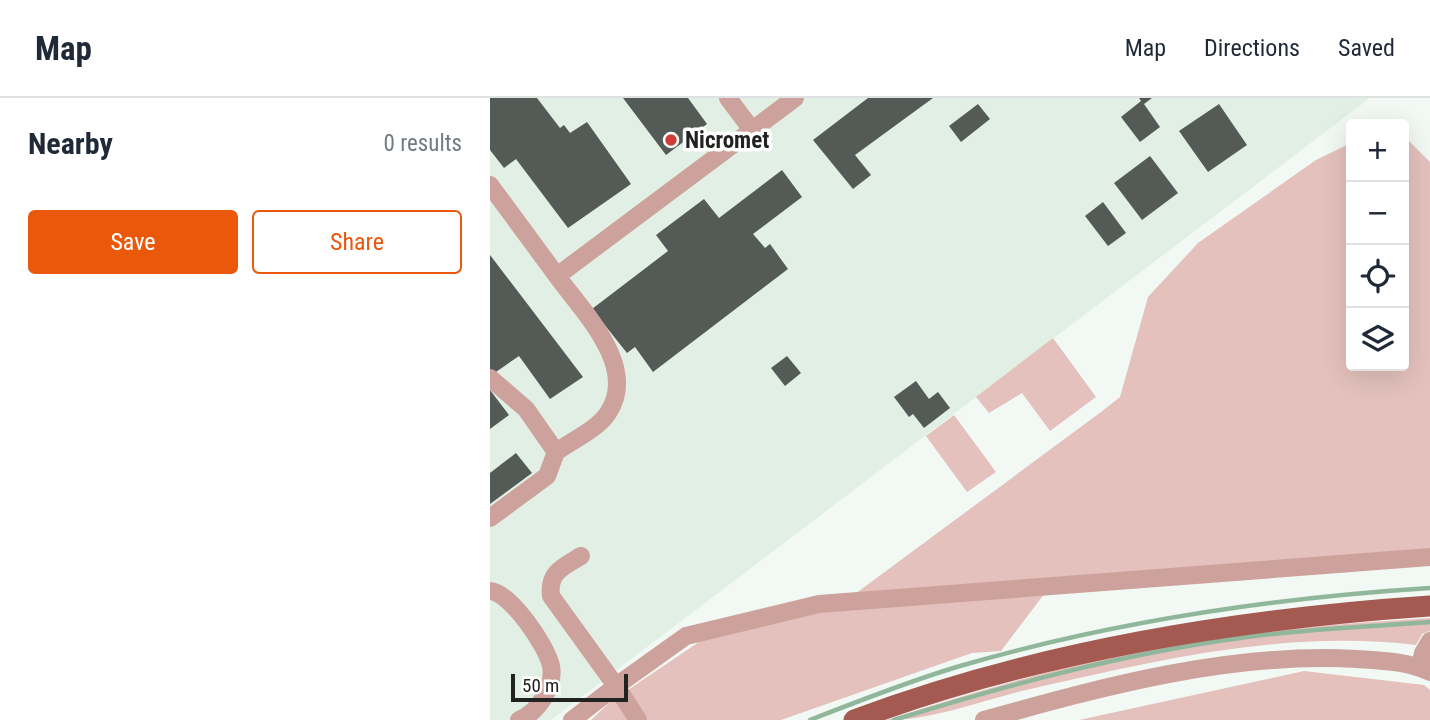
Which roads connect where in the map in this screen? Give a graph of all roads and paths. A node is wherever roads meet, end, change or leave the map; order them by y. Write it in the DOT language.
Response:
graph roads {
  1 [pos="728,98"];
  2 [pos="794,98"];
  3 [pos="752,130"];
  4 [pos="490,185"];
  5 [pos="557,276"];
  6 [pos="490,378"];
  7 [pos="556,452"];
  8 [pos="490,518"];
  9 [pos="581,556"];
  10 [pos="1430,557"];
  11 [pos="490,591"];
  12 [pos="1430,606"];
  13 [pos="1430,641"];
  14 [pos="1425,669"];
  15 [pos="616,686"];
  16 [pos="519,720"];
  17 [pos="572,720"];
  18 [pos="638,720"];
  19 [pos="854,720"];
  20 [pos="984,720"];
  1 -- 3 [label="lane"];
  2 -- 3 [label="lane"];
  3 -- 5 [label="lane"];
  4 -- 5 [label="lane"];
  5 -- 7 [label="lane"];
  6 -- 7 [label="lane"];
  7 -- 8 [label="lane"];
  9 -- 15 [label="lane"];
  10 -- 15 [label="lane"];
  11 -- 16 [label="lane"];
  12 -- 19 [label="main road"];
  13 -- 14 [label="lane"];
  14 -- 20 [label="lane"];
  15 -- 17 [label="lane"];
  15 -- 18 [label="lane"];
}
